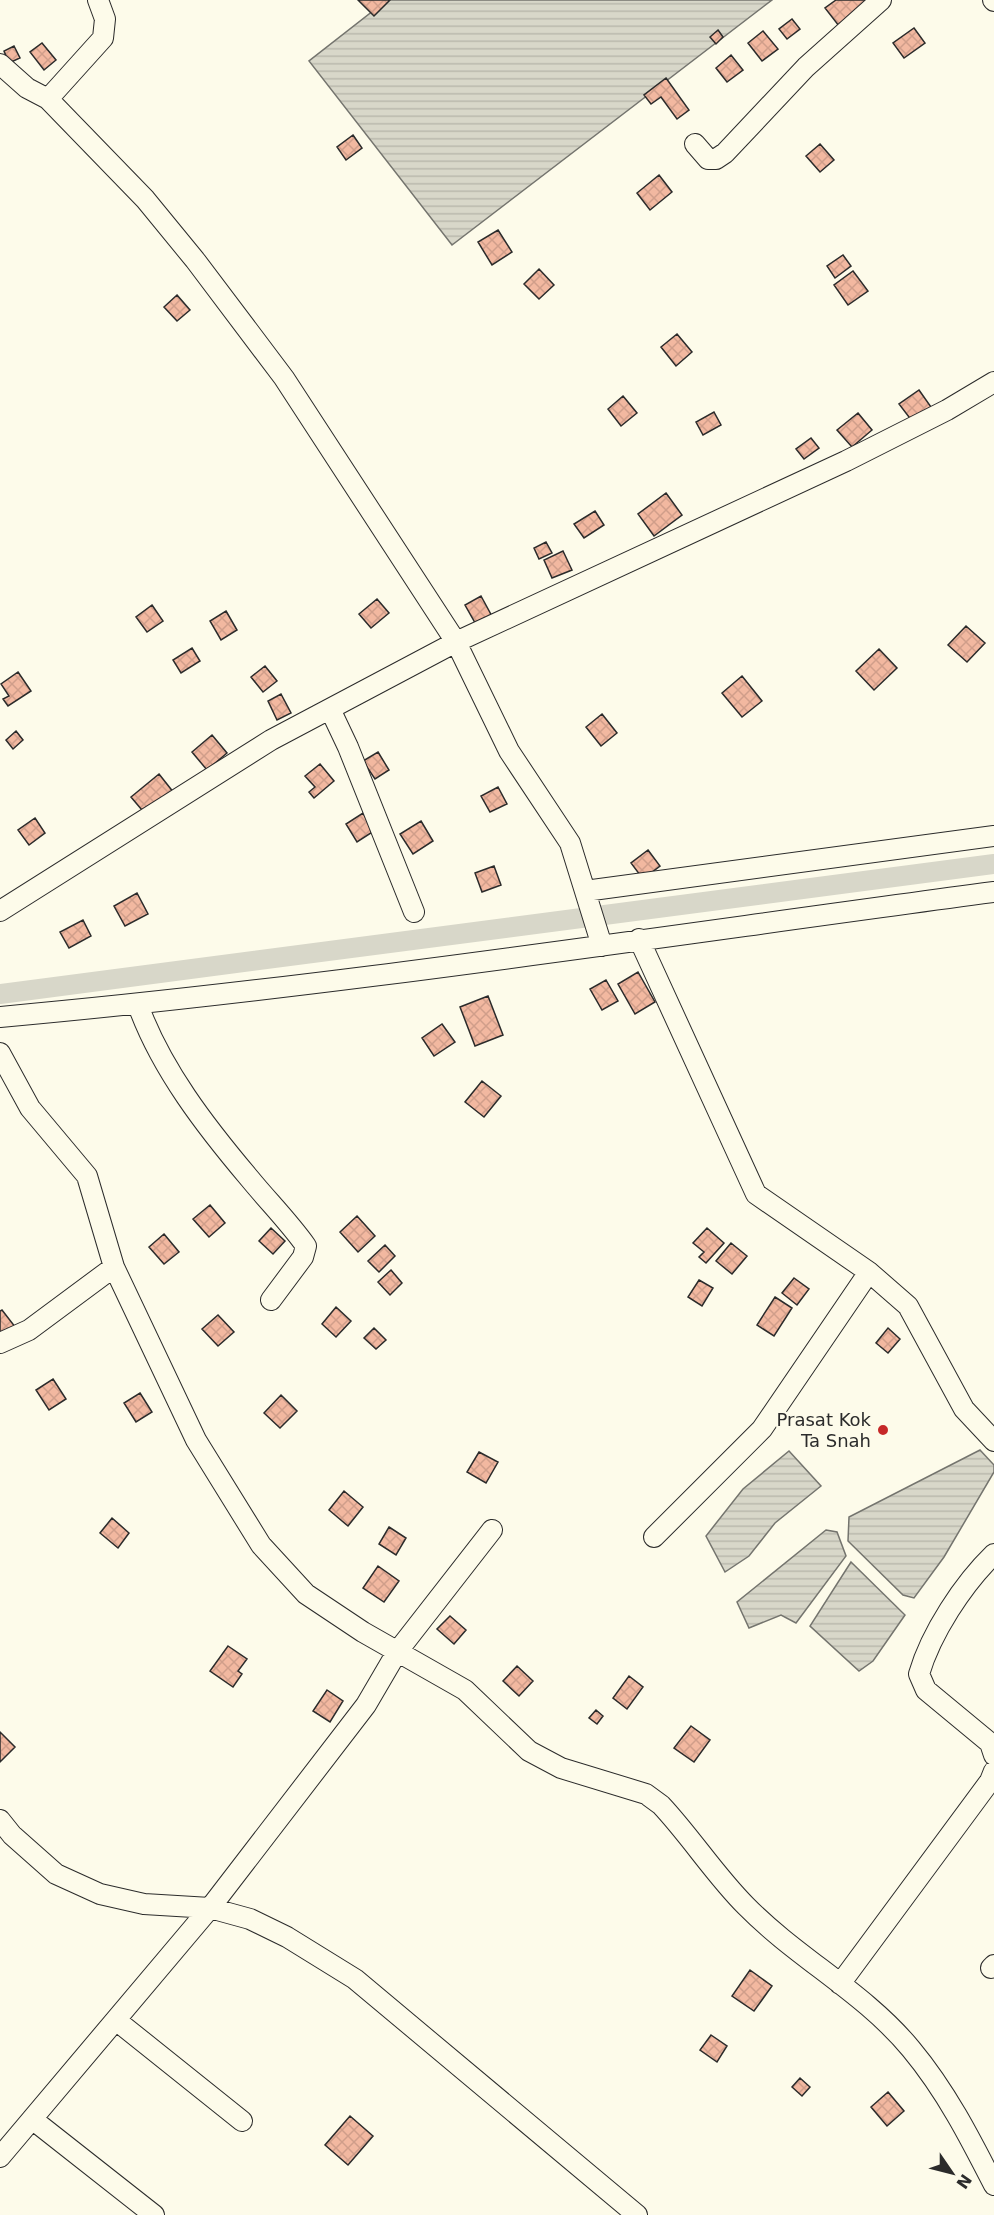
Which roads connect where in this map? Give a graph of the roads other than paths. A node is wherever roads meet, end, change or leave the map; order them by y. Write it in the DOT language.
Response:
graph roads {
  1 [pos="98,0"];
  2 [pos="881,0"];
  3 [pos="0,64"];
  4 [pos="48,99"];
  5 [pos="695,144"];
  6 [pos="994,382"];
  7 [pos="456,642"];
  8 [pos="330,709"];
  9 [pos="994,836"];
  10 [pos="585,891"];
  11 [pos="994,892"];
  12 [pos="0,911"];
  13 [pos="414,912"];
  14 [pos="639,939"];
  15 [pos="602,946"];
  16 [pos="138,1005"];
  17 [pos="0,1017"];
  18 [pos="0,1053"];
  19 [pos="114,1267"];
  20 [pos="869,1272"];
  21 [pos="271,1300"];
  22 [pos="0,1343"];
  23 [pos="994,1441"];
  24 [pos="492,1530"];
  25 [pos="654,1537"];
  26 [pos="994,1554"];
  27 [pos="397,1652"];
  28 [pos="994,1755"];
  29 [pos="994,1772"];
  30 [pos="0,1820"];
  31 [pos="210,1908"];
  32 [pos="840,1984"];
  33 [pos="117,2021"];
  34 [pos="32,2119"];
  35 [pos="242,2121"];
  36 [pos="0,2157"];
  37 [pos="994,2185"];
  38 [pos="154,2215"];
  39 [pos="637,2215"];
  1 -- 4 [label="street"];
  2 -- 5 [label="street"];
  3 -- 4 [label="street"];
  4 -- 7 [label="street"];
  6 -- 7 [label="street"];
  7 -- 8 [label="street"];
  7 -- 10 [label="street"];
  8 -- 12 [label="street"];
  8 -- 13 [label="street"];
  9 -- 10 [label="street"];
  10 -- 15 [label="street"];
  11 -- 14 [label="street"];
  14 -- 15 [label="street"];
  14 -- 20 [label="street"];
  15 -- 16 [label="street"];
  16 -- 17 [label="street"];
  16 -- 21 [label="street"];
  18 -- 19 [label="street"];
  19 -- 22 [label="street"];
  19 -- 27 [label="street"];
  20 -- 23 [label="street"];
  20 -- 25 [label="street"];
  24 -- 27 [label="street"];
  26 -- 28 [label="street"];
  27 -- 31 [label="street"];
  27 -- 32 [label="street"];
  29 -- 32 [label="street"];
  30 -- 31 [label="street"];
  31 -- 33 [label="street"];
  31 -- 39 [label="street"];
  32 -- 37 [label="street"];
  33 -- 34 [label="street"];
  33 -- 35 [label="street"];
  34 -- 36 [label="street"];
  34 -- 38 [label="street"];
}
